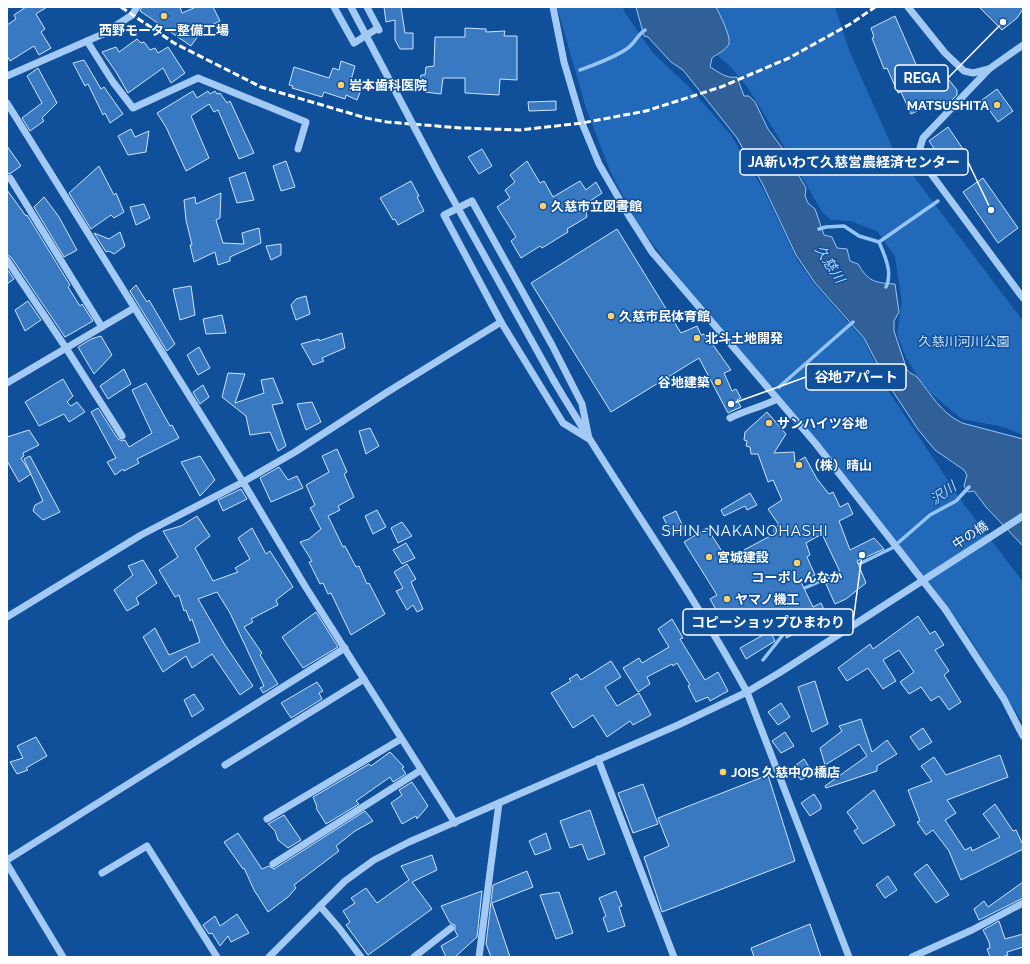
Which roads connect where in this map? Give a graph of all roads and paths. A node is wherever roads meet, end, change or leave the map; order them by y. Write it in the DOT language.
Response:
graph roads {
  1 [pos="137,7"];
  2 [pos="334,7"];
  3 [pos="351,7"];
  4 [pos="367,7"];
  5 [pos="554,7"];
  6 [pos="908,7"];
  7 [pos="88,41"];
  8 [pos="1023,45"];
  9 [pos="989,69"];
  10 [pos="7,76"];
  11 [pos="7,103"];
  12 [pos="298,149"];
  13 [pos="10,178"];
  14 [pos="7,260"];
  15 [pos="1023,298"];
  16 [pos="134,308"];
  17 [pos="501,322"];
  18 [pos="102,327"];
  19 [pos="66,348"];
  20 [pos="7,383"];
  21 [pos="777,399"];
  22 [pos="730,418"];
  23 [pos="122,436"];
  24 [pos="588,439"];
  25 [pos="243,482"];
  26 [pos="1023,516"];
  27 [pos="923,580"];
  28 [pos="7,617"];
  29 [pos="345,648"];
  30 [pos="364,679"];
  31 [pos="747,692"];
  32 [pos="1023,736"];
  33 [pos="402,739"];
  34 [pos="598,759"];
  35 [pos="225,765"];
  36 [pos="421,770"];
  37 [pos="499,803"];
  38 [pos="267,819"];
  39 [pos="455,823"];
  40 [pos="7,860"];
  41 [pos="7,864"];
  42 [pos="273,864"];
  43 [pos="102,872"];
  44 [pos="1023,903"];
  45 [pos="320,906"];
  46 [pos="451,928"];
  47 [pos="63,957"];
  48 [pos="217,957"];
  49 [pos="269,957"];
  50 [pos="361,957"];
  51 [pos="414,957"];
  52 [pos="479,957"];
  53 [pos="674,957"];
  54 [pos="849,957"];
  55 [pos="912,957"];
  1 -- 7 [label="street"];
  2 -- 4 [label="street"];
  3 -- 24 [label="street, bridge"];
  5 -- 21 [label="street"];
  6 -- 9 [label="street"];
  7 -- 10 [label="street"];
  7 -- 12 [label="street"];
  8 -- 9 [label="street"];
  9 -- 15 [label="street"];
  11 -- 16 [label="street"];
  13 -- 18 [label="street"];
  14 -- 19 [label="street"];
  16 -- 18 [label="street"];
  16 -- 25 [label="street"];
  17 -- 24 [label="street"];
  17 -- 24 [label="street"];
  17 -- 25 [label="street"];
  18 -- 19 [label="street"];
  19 -- 20 [label="street"];
  19 -- 23 [label="street"];
  21 -- 22 [label="street"];
  21 -- 27 [label="street"];
  24 -- 31 [label="street"];
  25 -- 28 [label="street"];
  25 -- 29 [label="street"];
  26 -- 27 [label="street, 中の橋"];
  27 -- 31 [label="street, 中の橋"];
  27 -- 32 [label="street"];
  29 -- 30 [label="street"];
  29 -- 40 [label="street"];
  30 -- 33 [label="street"];
  30 -- 35 [label="street"];
  31 -- 34 [label="street, 中の橋"];
  31 -- 54 [label="street"];
  33 -- 36 [label="street"];
  33 -- 38 [label="street"];
  34 -- 37 [label="street, 中の橋"];
  34 -- 53 [label="street"];
  36 -- 39 [label="street"];
  36 -- 42 [label="street"];
  37 -- 39 [label="street, 中の橋"];
  37 -- 52 [label="street"];
  39 -- 45 [label="street, 中の橋"];
  41 -- 47 [label="street"];
  43 -- 48 [label="street"];
  44 -- 55 [label="street"];
  45 -- 49 [label="street, 中の橋"];
  45 -- 50 [label="street"];
  46 -- 51 [label="street"];
}
